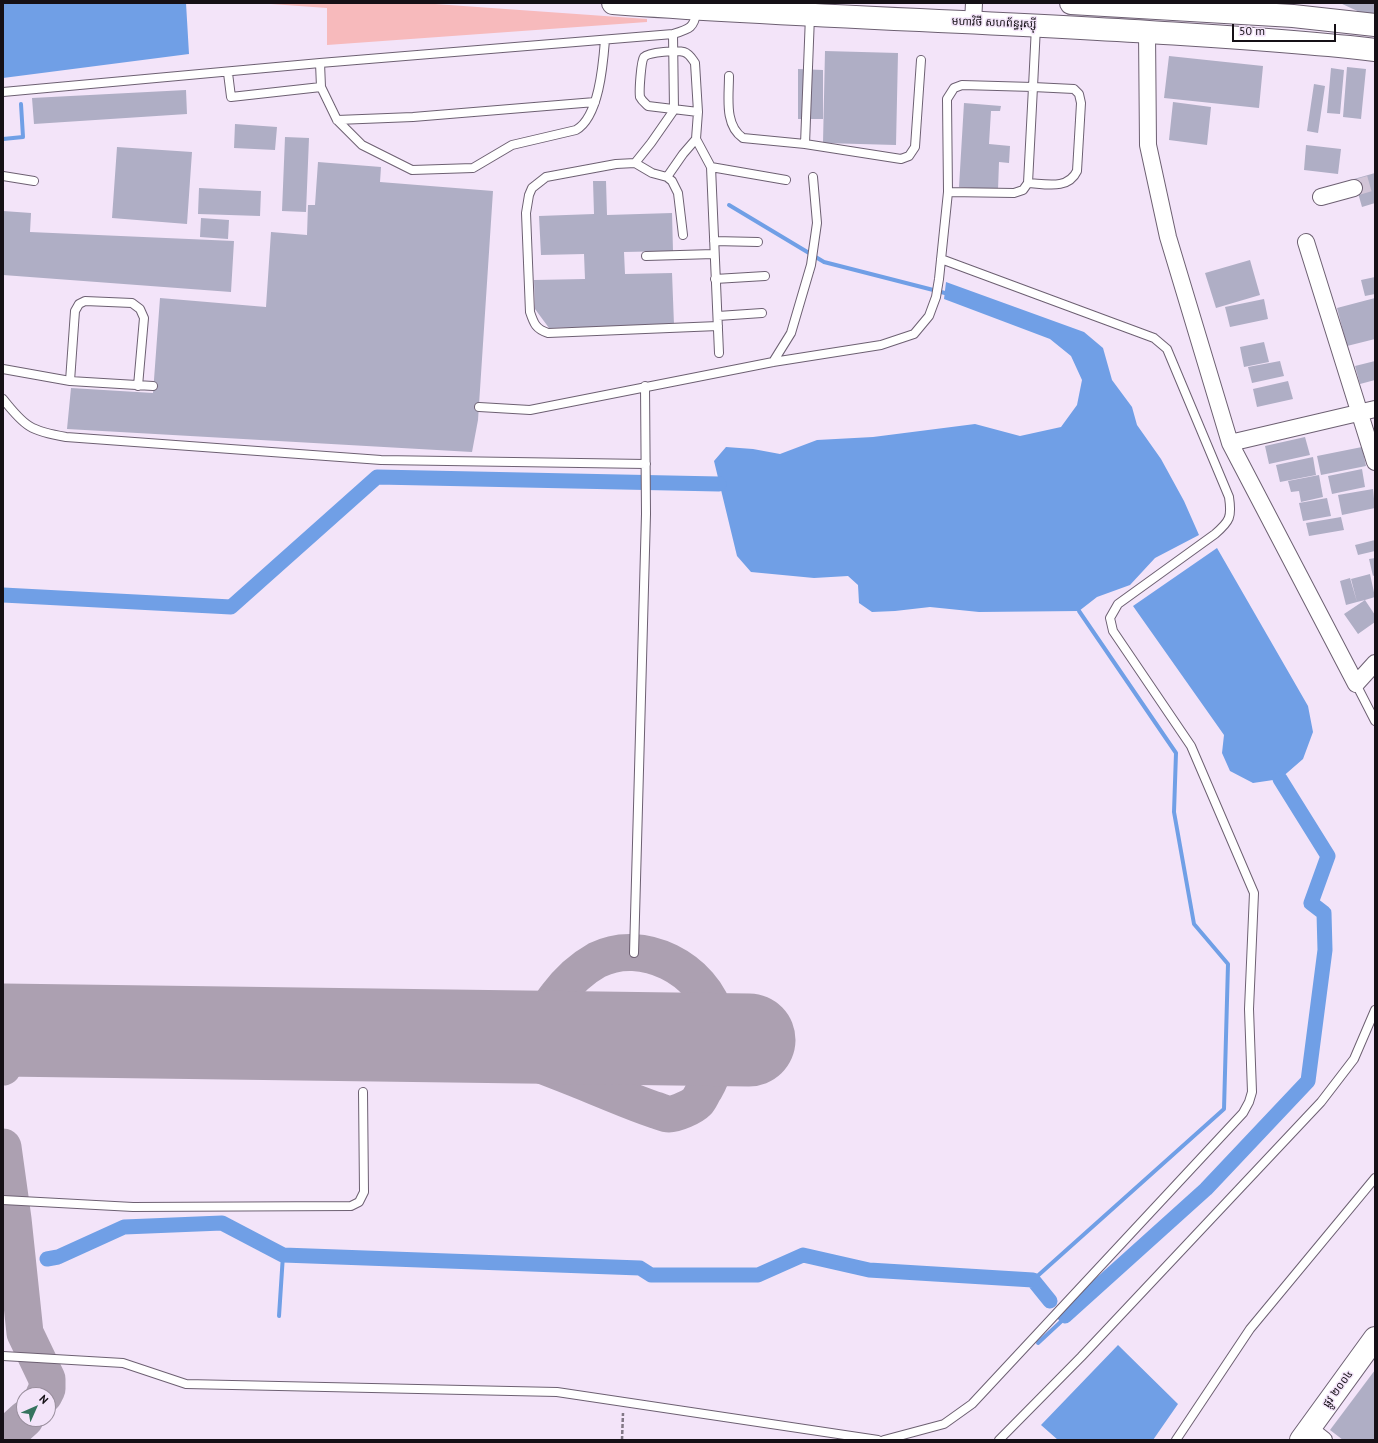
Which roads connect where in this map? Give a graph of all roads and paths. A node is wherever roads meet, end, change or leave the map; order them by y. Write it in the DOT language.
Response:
graph roads {
  1 [pos="613,3"];
  2 [pos="1071,3"];
  3 [pos="1112,4"];
  4 [pos="706,6"];
  5 [pos="974,13"];
  6 [pos="810,15"];
  7 [pos="1375,24"];
  8 [pos="1036,25"];
  9 [pos="1148,32"];
  10 [pos="673,34"];
  11 [pos="605,40"];
  12 [pos="1375,50"];
  13 [pos="674,52"];
  14 [pos="921,60"];
  15 [pos="320,63"];
  16 [pos="228,73"];
  17 [pos="729,76"];
  18 [pos="321,87"];
  19 [pos="1033,87"];
  20 [pos="3,92"];
  21 [pos="595,102"];
  22 [pos="674,110"];
  23 [pos="698,112"];
  24 [pos="337,120"];
  25 [pos="696,139"];
  26 [pos="805,144"];
  27 [pos="635,163"];
  28 [pos="711,167"];
  29 [pos="3,176"];
  30 [pos="667,177"];
  31 [pos="812,177"];
  32 [pos="786,180"];
  33 [pos="34,181"];
  34 [pos="1028,183"];
  35 [pos="1354,188"];
  36 [pos="948,192"];
  37 [pos="1321,197"];
  38 [pos="683,235"];
  39 [pos="714,241"];
  40 [pos="758,242"];
  41 [pos="1306,242"];
  42 [pos="714,254"];
  43 [pos="646,256"];
  44 [pos="941,259"];
  45 [pos="765,276"];
  46 [pos="715,279"];
  47 [pos="762,313"];
  48 [pos="718,316"];
  49 [pos="718,326"];
  50 [pos="719,353"];
  51 [pos="773,362"];
  52 [pos="3,369"];
  53 [pos="70,381"];
  54 [pos="138,386"];
  55 [pos="154,386"];
  56 [pos="645,386"];
  57 [pos="3,399"];
  58 [pos="479,406"];
  59 [pos="1375,408"];
  60 [pos="1359,413"];
  61 [pos="1230,443"];
  62 [pos="1375,462"];
  63 [pos="646,464"];
  64 [pos="1375,663"];
  65 [pos="1356,684"];
  66 [pos="1375,721"];
  67 [pos="634,953"];
  68 [pos="1375,1010"];
  69 [pos="363,1092"];
  70 [pos="1375,1178"];
  71 [pos="3,1200"];
  72 [pos="1375,1338"];
  73 [pos="3,1356"];
  74 [pos="624,1403"];
  75 [pos="1312,1436"];
  76 [pos="622,1440"];
  77 [pos="878,1440"];
  78 [pos="884,1440"];
  79 [pos="999,1440"];
  80 [pos="1176,1440"];
  1 -- 4 [label="main road, មហាវិថី សហព័ន្ធរុស្ស៊ី"];
  2 -- 3 [label="main road"];
  3 -- 7 [label="main road"];
  4 -- 6 [label="main road, មហាវិថី សហព័ន្ធរុស្ស៊ី"];
  4 -- 10 [label="lane"];
  5 -- 6 [label="main road, មហាវិថី សហព័ន្ធរុស្ស៊ី"];
  5 -- 8 [label="main road, មហាវិថី សហព័ន្ធរុស្ស៊ី"];
  6 -- 26 [label="lane"];
  8 -- 9 [label="main road, មហាវិថី សហព័ន្ធរុស្ស៊ី"];
  8 -- 19 [label="lane"];
  9 -- 12 [label="main road, មហាវិថី សហព័ន្ធរុស្ស៊ី"];
  9 -- 61 [label="street"];
  10 -- 11 [label="lane"];
  10 -- 13 [label="lane"];
  11 -- 15 [label="lane"];
  11 -- 21 [label="lane"];
  13 -- 22 [label="lane"];
  13 -- 22 [label="lane"];
  13 -- 23 [label="lane"];
  14 -- 26 [label="lane"];
  15 -- 16 [label="lane"];
  15 -- 18 [label="lane"];
  16 -- 18 [label="lane"];
  16 -- 20 [label="lane"];
  17 -- 26 [label="lane"];
  18 -- 24 [label="lane"];
  19 -- 34 [label="lane"];
  19 -- 34 [label="lane"];
  19 -- 36 [label="lane"];
  21 -- 24 [label="lane"];
  21 -- 24 [label="lane"];
  22 -- 23 [label="lane"];
  22 -- 27 [label="lane"];
  23 -- 25 [label="lane"];
  25 -- 28 [label="lane"];
  25 -- 30 [label="lane"];
  27 -- 30 [label="lane"];
  27 -- 49 [label="lane"];
  28 -- 32 [label="lane"];
  28 -- 39 [label="lane"];
  29 -- 33 [label="lane"];
  30 -- 38 [label="lane"];
  31 -- 51 [label="lane"];
  34 -- 36 [label="lane"];
  35 -- 37 [label="street"];
  36 -- 44 [label="lane"];
  39 -- 40 [label="lane"];
  39 -- 42 [label="lane"];
  41 -- 60 [label="street"];
  42 -- 43 [label="lane"];
  42 -- 46 [label="lane"];
  44 -- 51 [label="lane"];
  44 -- 78 [label="lane"];
  45 -- 46 [label="lane"];
  46 -- 48 [label="lane"];
  47 -- 48 [label="lane"];
  48 -- 49 [label="lane"];
  49 -- 50 [label="lane"];
  51 -- 56 [label="lane"];
  52 -- 53 [label="lane"];
  53 -- 54 [label="lane"];
  53 -- 54 [label="lane"];
  54 -- 55 [label="lane"];
  56 -- 58 [label="lane"];
  56 -- 63 [label="lane"];
  57 -- 63 [label="lane"];
  59 -- 60 [label="street"];
  60 -- 61 [label="street"];
  60 -- 62 [label="street"];
  61 -- 65 [label="street"];
  63 -- 67 [label="lane"];
  64 -- 65 [label="street"];
  65 -- 66 [label="lane"];
  68 -- 79 [label="lane"];
  69 -- 71 [label="lane"];
  70 -- 80 [label="lane"];
  72 -- 75 [label="main road, ផ្លូវ ២០០៤"];
  73 -- 74 [label="lane"];
  74 -- 76 [label="path"];
  74 -- 77 [label="lane"];
}
